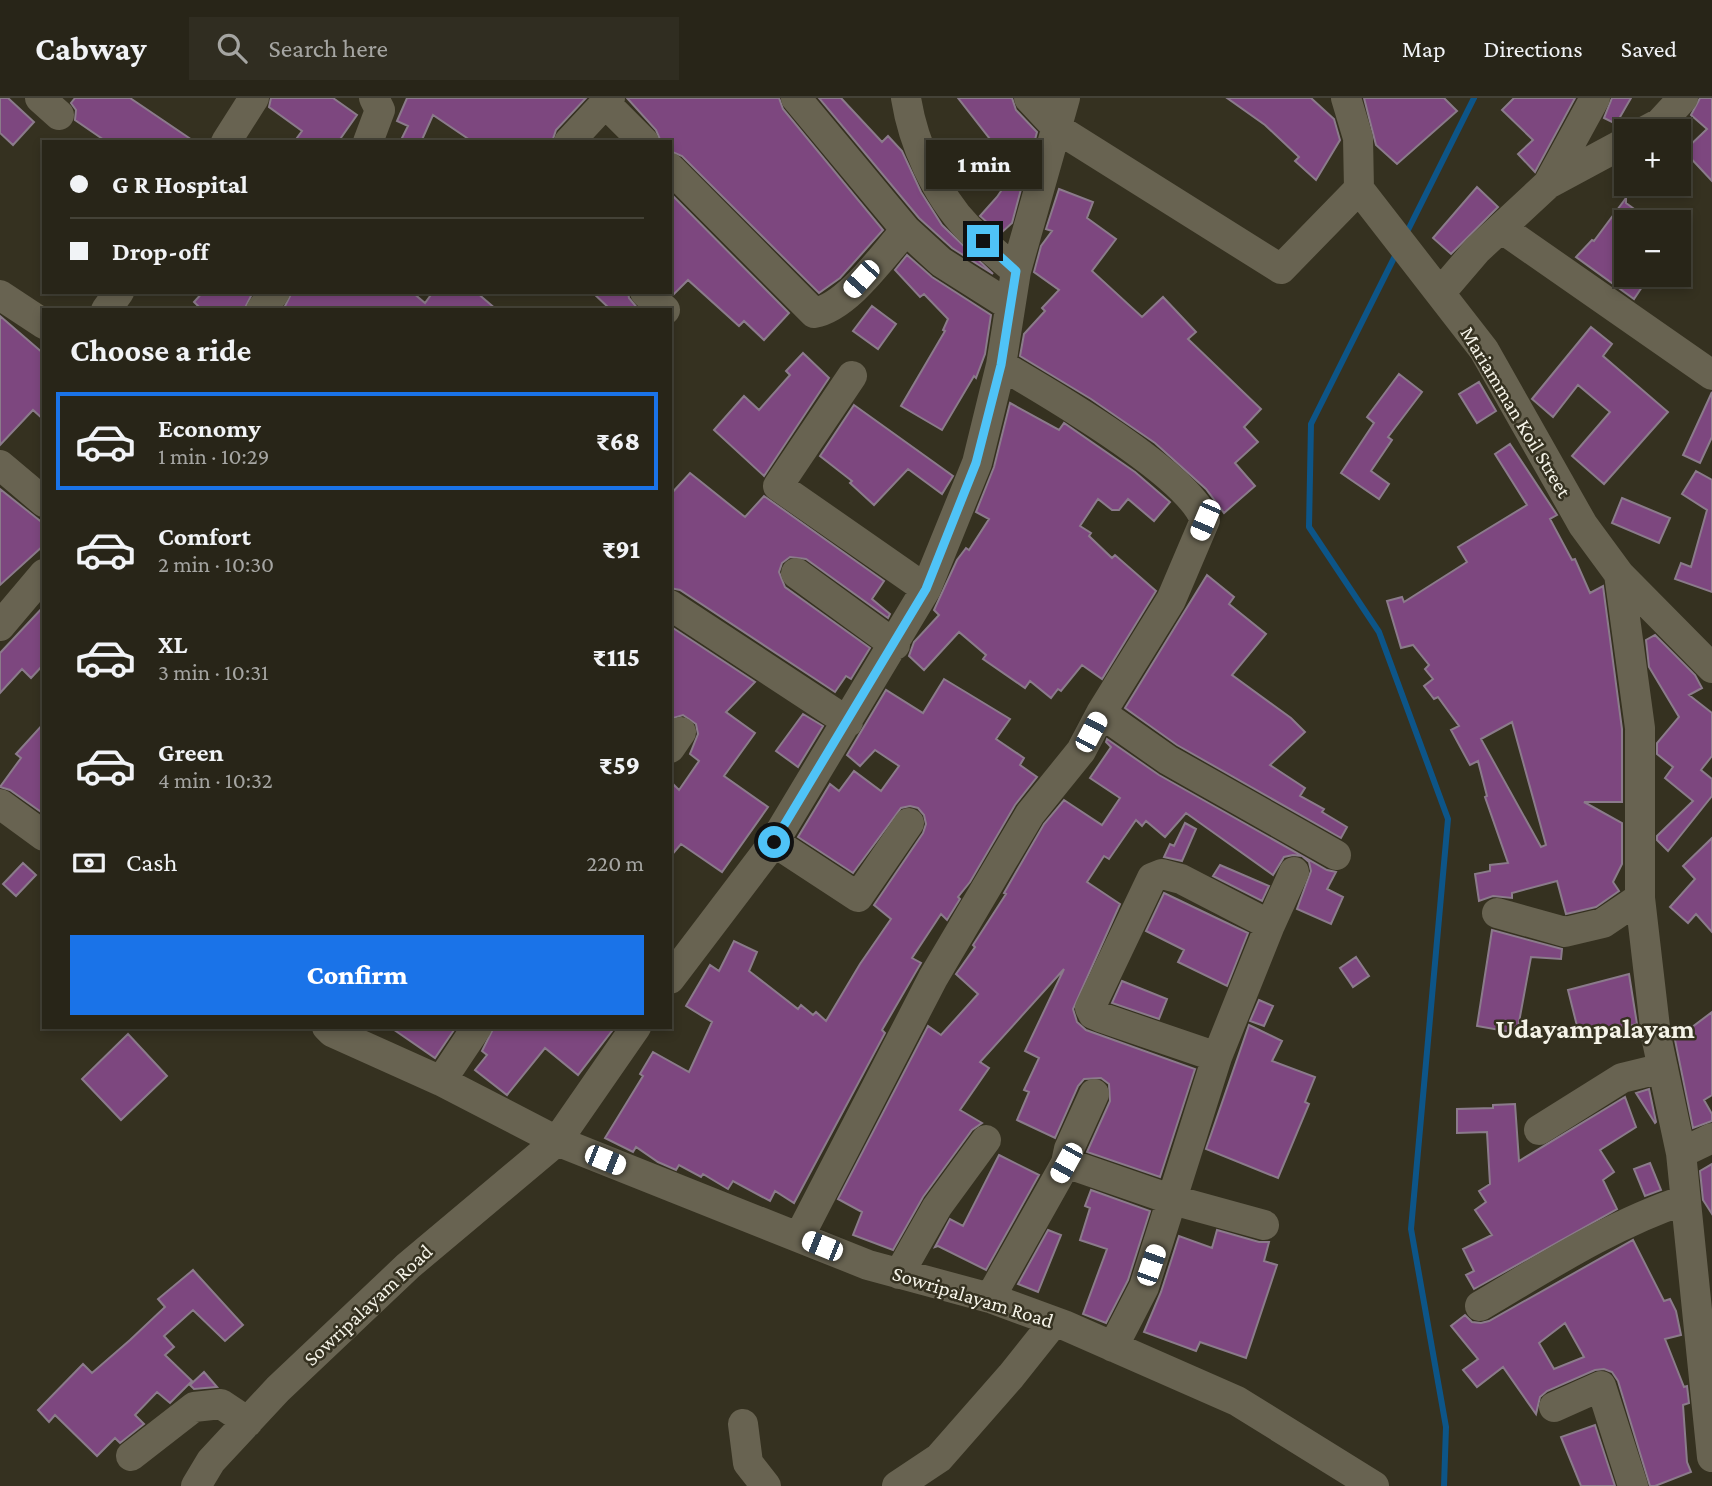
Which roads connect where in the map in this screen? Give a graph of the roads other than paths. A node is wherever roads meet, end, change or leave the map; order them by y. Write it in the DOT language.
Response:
graph roads {
  1 [pos="254,98"];
  2 [pos="374,98"];
  3 [pos="796,98"];
  4 [pos="906,98"];
  5 [pos="1030,98"];
  6 [pos="1066,98"];
  7 [pos="1346,98"];
  8 [pos="1595,98"];
  9 [pos="1683,98"];
  10 [pos="607,100"];
  11 [pos="1664,119"];
  12 [pos="1058,129"];
  13 [pos="227,140"];
  14 [pos="369,140"];
  15 [pos="571,140"];
  16 [pos="642,140"];
  17 [pos="1614,148"];
  18 [pos="672,170"];
  19 [pos="1548,184"];
  20 [pos="1359,190"];
  21 [pos="1501,228"];
  22 [pos="906,230"];
  23 [pos="1016,271"];
  24 [pos="1441,292"];
  25 [pos="273,294"];
  26 [pos="647,294"];
  27 [pos="0,295"];
  28 [pos="1009,305"];
  29 [pos="263,308"];
  30 [pos="663,308"];
  31 [pos="42,323"];
  32 [pos="1001,365"];
  33 [pos="1712,375"];
  34 [pos="852,376"];
  35 [pos="0,465"];
  36 [pos="42,500"];
  37 [pos="796,573"];
  38 [pos="1619,574"];
  39 [pos="42,576"];
  40 [pos="926,589"];
  41 [pos="672,606"];
  42 [pos="0,626"];
  43 [pos="895,645"];
  44 [pos="1712,668"];
  45 [pos="1101,713"];
  46 [pos="848,722"];
  47 [pos="0,804"];
  48 [pos="909,823"];
  49 [pos="42,835"];
  50 [pos="774,842"];
  51 [pos="1336,855"];
  52 [pos="1294,872"];
  53 [pos="1640,898"];
  54 [pos="1497,914"];
  55 [pos="1270,925"];
  56 [pos="673,971"];
  57 [pos="331,1029"];
  58 [pos="476,1029"];
  59 [pos="635,1029"];
  60 [pos="1217,1057"];
  61 [pos="1663,1068"];
  62 [pos="441,1081"];
  63 [pos="1094,1094"];
  64 [pos="1539,1130"];
  65 [pos="1712,1139"];
  66 [pos="556,1140"];
  67 [pos="986,1140"];
  68 [pos="1681,1153"];
  69 [pos="1066,1163"];
  70 [pos="1173,1200"];
  71 [pos="1685,1200"];
  72 [pos="1264,1225"];
  73 [pos="799,1237"];
  74 [pos="900,1273"];
  75 [pos="990,1298"];
  76 [pos="1480,1306"];
  77 [pos="1054,1322"];
  78 [pos="1113,1347"];
  79 [pos="1554,1407"];
  80 [pos="248,1422"];
  81 [pos="743,1424"];
  82 [pos="131,1456"];
  83 [pos="1712,1457"];
  84 [pos="196,1486"];
  85 [pos="765,1486"];
  86 [pos="897,1486"];
  87 [pos="1374,1486"];
  88 [pos="1633,1486"];
  1 -- 13 [label="street"];
  2 -- 14 [label="street"];
  3 -- 22 [label="street"];
  4 -- 23 [label="street"];
  5 -- 12 [label="street"];
  6 -- 12 [label="street"];
  7 -- 20 [label="street"];
  8 -- 19 [label="street"];
  9 -- 11 [label="street"];
  10 -- 15 [label="street"];
  10 -- 16 [label="street"];
  12 -- 20 [label="street"];
  12 -- 23 [label="street"];
  17 -- 19 [label="street"];
  18 -- 22 [label="street"];
  19 -- 21 [label="street"];
  20 -- 24 [label="street, Mariamman Koil Street"];
  21 -- 24 [label="street"];
  21 -- 33 [label="street"];
  22 -- 28 [label="street"];
  23 -- 28 [label="street"];
  24 -- 38 [label="street, Mariamman Koil Street"];
  25 -- 29 [label="street"];
  26 -- 30 [label="street"];
  27 -- 31 [label="street"];
  28 -- 32 [label="street"];
  32 -- 40 [label="street"];
  32 -- 45 [label="street"];
  34 -- 40 [label="street"];
  35 -- 36 [label="street"];
  37 -- 43 [label="street"];
  38 -- 44 [label="street, Mariamman Koil Street"];
  38 -- 53 [label="street"];
  39 -- 42 [label="street"];
  40 -- 43 [label="street"];
  41 -- 46 [label="street"];
  43 -- 46 [label="street"];
  45 -- 51 [label="street"];
  45 -- 73 [label="street"];
  46 -- 50 [label="street"];
  47 -- 49 [label="street"];
  48 -- 50 [label="street"];
  50 -- 56 [label="street"];
  52 -- 55 [label="street"];
  53 -- 54 [label="street"];
  53 -- 61 [label="street"];
  55 -- 60 [label="street"];
  55 -- 60 [label="street"];
  57 -- 62 [label="street, Sowripalayam Road"];
  58 -- 62 [label="street"];
  59 -- 66 [label="street"];
  60 -- 70 [label="street"];
  61 -- 64 [label="street"];
  61 -- 68 [label="street"];
  62 -- 66 [label="street, Sowripalayam Road"];
  63 -- 69 [label="street"];
  65 -- 68 [label="street"];
  66 -- 73 [label="street, Sowripalayam Road"];
  66 -- 80 [label="street, Sowripalayam Road"];
  67 -- 74 [label="street"];
  68 -- 71 [label="street"];
  69 -- 70 [label="street"];
  69 -- 75 [label="street"];
  70 -- 72 [label="street"];
  70 -- 78 [label="street"];
  71 -- 76 [label="street"];
  71 -- 83 [label="street"];
  73 -- 74 [label="street, Sowripalayam Road"];
  74 -- 75 [label="street, Sowripalayam Road"];
  75 -- 77 [label="street, Sowripalayam Road"];
  77 -- 78 [label="street, Sowripalayam Road"];
  77 -- 86 [label="street"];
  78 -- 87 [label="street, Sowripalayam Road"];
  79 -- 88 [label="street"];
  80 -- 82 [label="street"];
  80 -- 84 [label="street, Sowripalayam Road"];
  81 -- 85 [label="street"];
}
